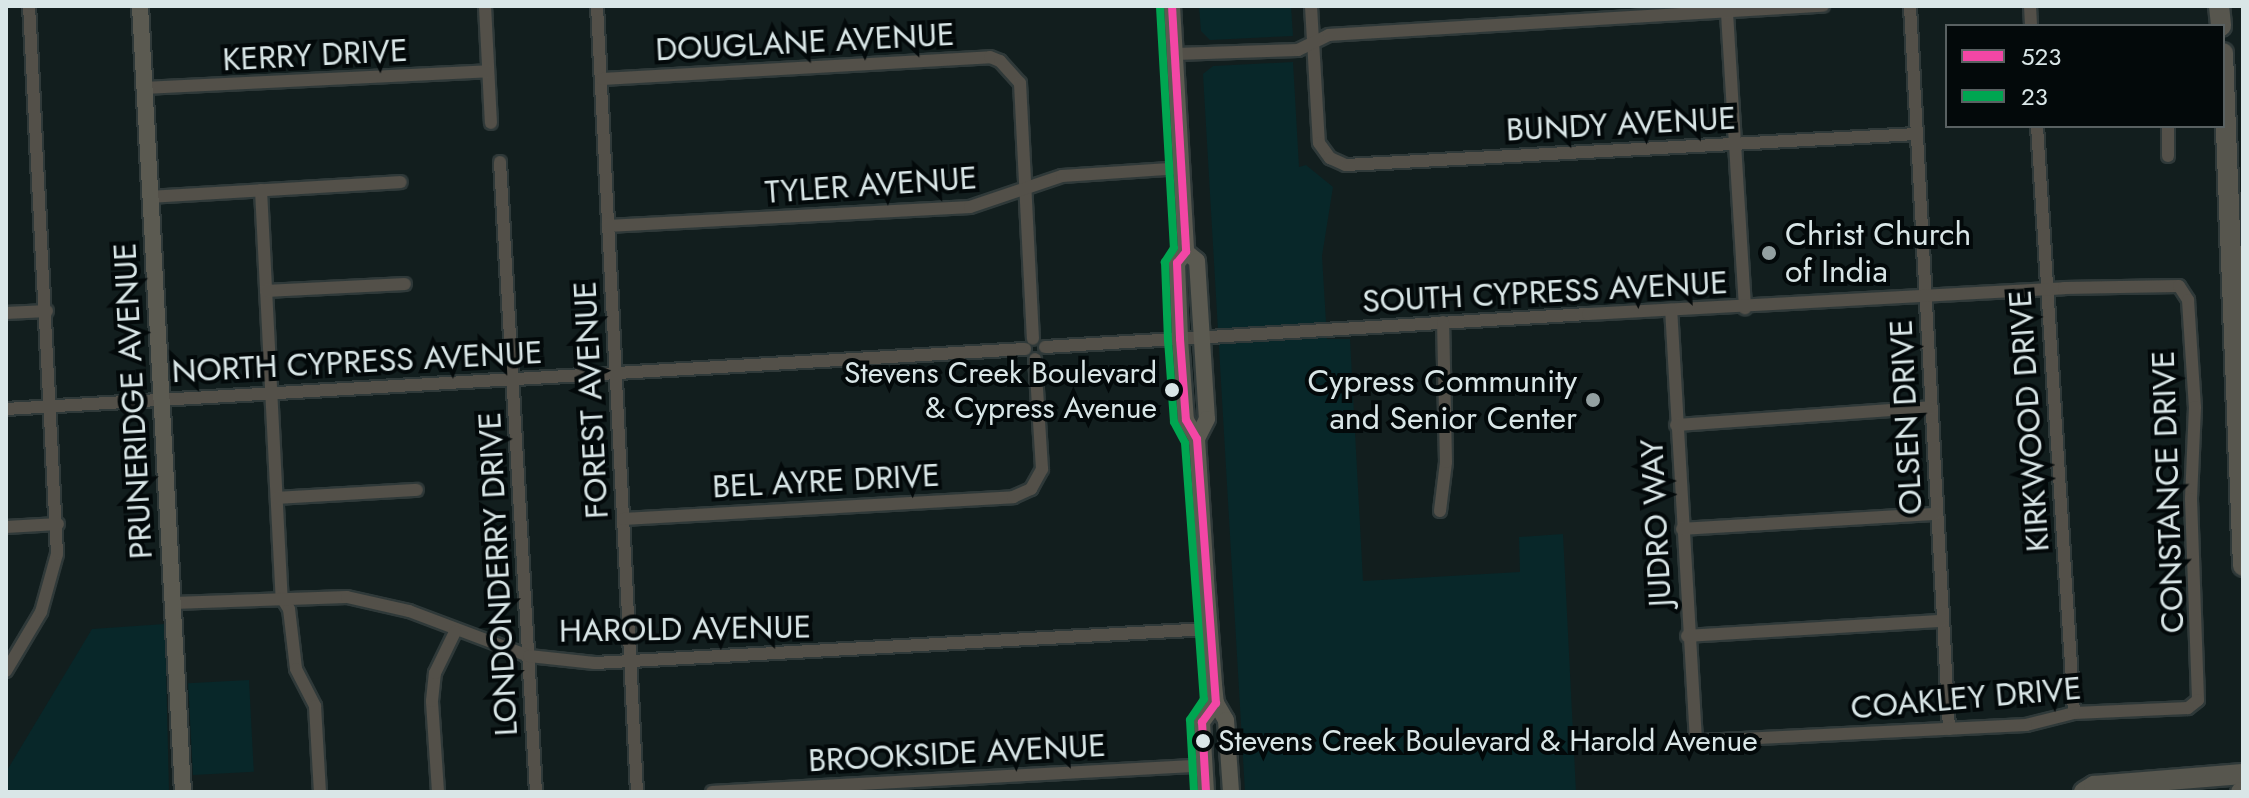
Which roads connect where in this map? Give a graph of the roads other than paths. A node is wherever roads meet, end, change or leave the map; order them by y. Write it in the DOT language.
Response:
graph roads {
  1 [pos="29,6"];
  2 [pos="140,6"];
  3 [pos="485,6"];
  4 [pos="597,6"];
  5 [pos="1172,6"];
  6 [pos="1311,6"];
  7 [pos="1823,6"];
  8 [pos="1910,6"];
  9 [pos="1727,13"];
  10 [pos="1312,43"];
  11 [pos="1175,54"];
  12 [pos="488,71"];
  13 [pos="602,79"];
  14 [pos="144,88"];
  15 [pos="2225,104"];
  16 [pos="491,123"];
  17 [pos="2037,128"];
  18 [pos="2168,128"];
  19 [pos="1916,134"];
  20 [pos="1735,144"];
  21 [pos="2168,156"];
  22 [pos="500,162"];
  23 [pos="1181,168"];
  24 [pos="401,182"];
  25 [pos="261,190"];
  26 [pos="1025,190"];
  27 [pos="150,197"];
  28 [pos="608,226"];
  29 [pos="1186,252"];
  30 [pos="405,284"];
  31 [pos="2179,286"];
  32 [pos="2047,289"];
  33 [pos="266,291"];
  34 [pos="1927,298"];
  35 [pos="1745,308"];
  36 [pos="1671,310"];
  37 [pos="47,311"];
  38 [pos="6,313"];
  39 [pos="1443,322"];
  40 [pos="1202,337"];
  41 [pos="1180,339"];
  42 [pos="1029,344"];
  43 [pos="1045,347"];
  44 [pos="1035,359"];
  45 [pos="615,375"];
  46 [pos="514,379"];
  47 [pos="271,393"];
  48 [pos="161,399"];
  49 [pos="51,405"];
  50 [pos="1931,407"];
  51 [pos="6,409"];
  52 [pos="1676,425"];
  53 [pos="1197,439"];
  54 [pos="417,490"];
  55 [pos="277,498"];
  56 [pos="1440,511"];
  57 [pos="1936,514"];
  58 [pos="623,519"];
  59 [pos="58,524"];
  60 [pos="6,527"];
  61 [pos="1682,529"];
  62 [pos="2243,566"];
  63 [pos="282,598"];
  64 [pos="173,603"];
  65 [pos="1942,621"];
  66 [pos="1209,629"];
  67 [pos="455,632"];
  68 [pos="1687,636"];
  69 [pos="529,656"];
  70 [pos="632,662"];
  71 [pos="6,671"];
  72 [pos="2198,700"];
  73 [pos="1216,703"];
  74 [pos="2074,713"];
  75 [pos="1949,729"];
  76 [pos="1692,733"];
  77 [pos="1205,765"];
  78 [pos="2243,774"];
  79 [pos="183,792"];
  80 [pos="320,792"];
  81 [pos="438,792"];
  82 [pos="536,792"];
  83 [pos="637,792"];
  84 [pos="712,792"];
  85 [pos="1206,792"];
  86 [pos="1231,792"];
  87 [pos="2084,792"];
  1 -- 37 [label="street"];
  2 -- 14 [label="main road, PRUNERIDGE AVENUE"];
  3 -- 12 [label="street"];
  4 -- 13 [label="street, FOREST AVENUE"];
  5 -- 11 [label="main road"];
  6 -- 10 [label="street"];
  7 -- 9 [label="street"];
  8 -- 19 [label="street, OLSEN DRIVE"];
  9 -- 10 [label="street"];
  9 -- 20 [label="street"];
  10 -- 11 [label="street"];
  10 -- 20 [label="street, BUNDY AVENUE"];
  11 -- 23 [label="main road"];
  12 -- 14 [label="street, KERRY DRIVE"];
  12 -- 16 [label="street"];
  13 -- 26 [label="street, DOUGLANE AVENUE"];
  13 -- 28 [label="street, FOREST AVENUE"];
  14 -- 27 [label="main road, PRUNERIDGE AVENUE"];
  15 -- 62 [label="highway"];
  17 -- 32 [label="street, KIRKWOOD DRIVE"];
  18 -- 21 [label="street"];
  19 -- 20 [label="street, BUNDY AVENUE"];
  19 -- 34 [label="street, OLSEN DRIVE"];
  20 -- 35 [label="street"];
  22 -- 46 [label="street, LONDONDERRY DRIVE"];
  23 -- 26 [label="street, TYLER AVENUE"];
  23 -- 29 [label="main road"];
  24 -- 25 [label="street"];
  25 -- 27 [label="street"];
  25 -- 33 [label="street"];
  26 -- 28 [label="street, TYLER AVENUE"];
  26 -- 42 [label="street"];
  27 -- 48 [label="main road, PRUNERIDGE AVENUE"];
  28 -- 45 [label="street, FOREST AVENUE"];
  29 -- 40 [label="main road"];
  29 -- 41 [label="main road"];
  30 -- 33 [label="street"];
  31 -- 32 [label="street, SOUTH CYPRESS AVENUE"];
  31 -- 72 [label="street, CONSTANCE DRIVE"];
  32 -- 34 [label="street, SOUTH CYPRESS AVENUE"];
  32 -- 74 [label="street, KIRKWOOD DRIVE"];
  33 -- 47 [label="street"];
  34 -- 35 [label="street, SOUTH CYPRESS AVENUE"];
  34 -- 50 [label="street, OLSEN DRIVE"];
  35 -- 36 [label="street, SOUTH CYPRESS AVENUE"];
  36 -- 39 [label="street, SOUTH CYPRESS AVENUE"];
  36 -- 52 [label="street, JUDRO WAY"];
  37 -- 38 [label="street"];
  37 -- 49 [label="street"];
  39 -- 40 [label="street, SOUTH CYPRESS AVENUE"];
  39 -- 56 [label="street"];
  40 -- 41 [label="street, SOUTH CYPRESS AVENUE"];
  40 -- 53 [label="main road"];
  41 -- 43 [label="street, SOUTH CYPRESS AVENUE"];
  41 -- 53 [label="main road"];
  42 -- 43 [label="street"];
  42 -- 44 [label="street"];
  42 -- 45 [label="street, NORTH CYPRESS AVENUE"];
  43 -- 44 [label="street"];
  44 -- 58 [label="street, BEL AYRE DRIVE"];
  45 -- 46 [label="street, NORTH CYPRESS AVENUE"];
  45 -- 58 [label="street, FOREST AVENUE"];
  46 -- 47 [label="street, NORTH CYPRESS AVENUE"];
  46 -- 69 [label="street, LONDONDERRY DRIVE"];
  47 -- 48 [label="street, NORTH CYPRESS AVENUE"];
  47 -- 55 [label="street"];
  48 -- 49 [label="street, NORTH CYPRESS AVENUE"];
  48 -- 64 [label="main road, PRUNERIDGE AVENUE"];
  49 -- 51 [label="street, NORTH CYPRESS AVENUE"];
  49 -- 59 [label="street"];
  50 -- 52 [label="street"];
  50 -- 57 [label="street, OLSEN DRIVE"];
  52 -- 61 [label="street, JUDRO WAY"];
  53 -- 66 [label="main road"];
  54 -- 55 [label="street"];
  55 -- 63 [label="street"];
  57 -- 61 [label="street"];
  57 -- 65 [label="street, OLSEN DRIVE"];
  58 -- 70 [label="street, FOREST AVENUE"];
  59 -- 60 [label="street"];
  59 -- 71 [label="street"];
  61 -- 68 [label="street, JUDRO WAY"];
  63 -- 64 [label="street, HAROLD AVENUE"];
  63 -- 67 [label="street, HAROLD AVENUE"];
  63 -- 80 [label="street"];
  64 -- 79 [label="main road, PRUNERIDGE AVENUE"];
  65 -- 68 [label="street"];
  65 -- 75 [label="street, OLSEN DRIVE"];
  66 -- 70 [label="street, HAROLD AVENUE"];
  66 -- 73 [label="main road"];
  67 -- 69 [label="street, HAROLD AVENUE"];
  67 -- 81 [label="street"];
  68 -- 76 [label="street, JUDRO WAY"];
  69 -- 70 [label="street, HAROLD AVENUE"];
  69 -- 82 [label="street, LONDONDERRY DRIVE"];
  70 -- 83 [label="street, FOREST AVENUE"];
  72 -- 74 [label="street, COAKLEY DRIVE"];
  73 -- 77 [label="main road"];
  73 -- 86 [label="main road"];
  74 -- 75 [label="street, COAKLEY DRIVE"];
  75 -- 76 [label="street, COAKLEY DRIVE"];
  77 -- 84 [label="street, BROOKSIDE AVENUE"];
  77 -- 85 [label="main road"];
  78 -- 87 [label="highway"];
}
